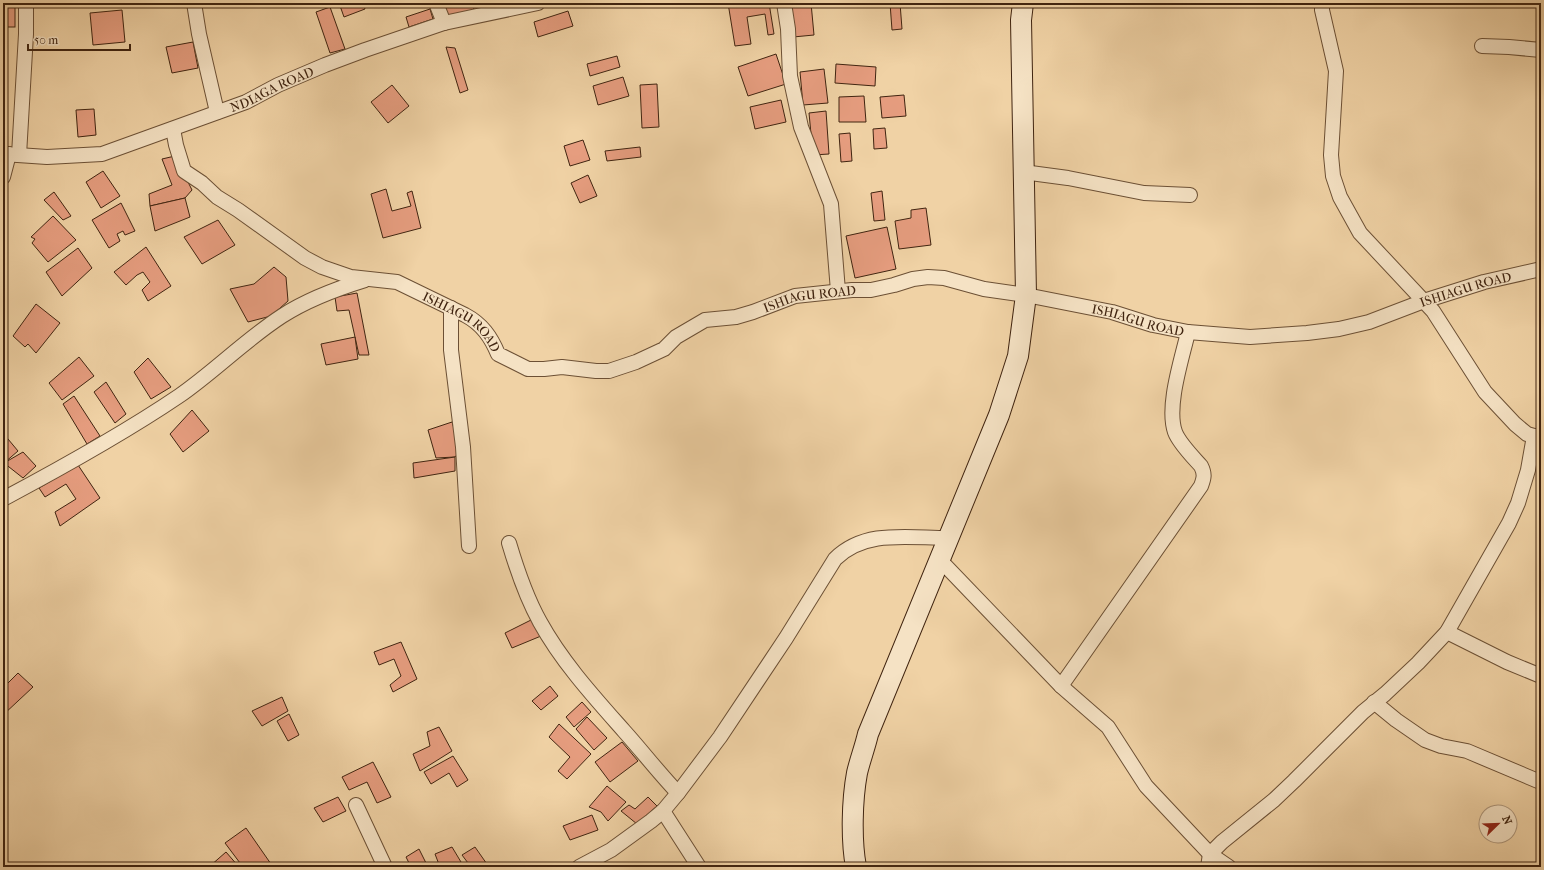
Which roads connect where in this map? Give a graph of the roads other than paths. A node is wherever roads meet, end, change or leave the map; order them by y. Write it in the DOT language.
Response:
graph roads {
  1 [pos="26,3"];
  2 [pos="194,3"];
  3 [pos="436,3"];
  4 [pos="538,3"];
  5 [pos="784,3"];
  6 [pos="1023,3"];
  7 [pos="1322,3"];
  8 [pos="444,23"];
  9 [pos="1482,46"];
  10 [pos="1541,50"];
  11 [pos="217,112"];
  12 [pos="173,129"];
  13 [pos="10,154"];
  14 [pos="1023,172"];
  15 [pos="3,177"];
  16 [pos="1190,195"];
  17 [pos="1541,269"];
  18 [pos="368,279"];
  19 [pos="838,291"];
  20 [pos="1026,295"];
  21 [pos="1424,301"];
  22 [pos="451,308"];
  23 [pos="1188,332"];
  24 [pos="1538,437"];
  25 [pos="3,499"];
  26 [pos="948,538"];
  27 [pos="508,543"];
  28 [pos="469,546"];
  29 [pos="940,560"];
  30 [pos="1447,632"];
  31 [pos="1541,676"];
  32 [pos="1061,686"];
  33 [pos="1374,702"];
  34 [pos="1538,781"];
  35 [pos="678,794"];
  36 [pos="356,805"];
  37 [pos="663,811"];
  38 [pos="1209,860"];
  39 [pos="385,867"];
  40 [pos="579,867"];
  41 [pos="699,867"];
  42 [pos="856,867"];
  43 [pos="1229,867"];
  1 -- 13 [label="street"];
  2 -- 11 [label="street"];
  3 -- 8 [label="street"];
  4 -- 8 [label="street, NDIAGA ROAD"];
  5 -- 19 [label="street"];
  6 -- 14 [label="main road"];
  7 -- 21 [label="street"];
  8 -- 11 [label="street, NDIAGA ROAD"];
  9 -- 10 [label="street"];
  11 -- 12 [label="street, NDIAGA ROAD"];
  12 -- 13 [label="street, NDIAGA ROAD"];
  12 -- 18 [label="street, ISHIAGU ROAD"];
  13 -- 15 [label="street"];
  14 -- 16 [label="street"];
  14 -- 20 [label="main road"];
  17 -- 21 [label="street, ISHIAGU ROAD"];
  18 -- 22 [label="street, ISHIAGU ROAD"];
  18 -- 25 [label="street"];
  19 -- 20 [label="street, ISHIAGU ROAD"];
  19 -- 22 [label="street, ISHIAGU ROAD"];
  20 -- 23 [label="street, ISHIAGU ROAD"];
  20 -- 26 [label="main road"];
  21 -- 23 [label="street, ISHIAGU ROAD"];
  21 -- 24 [label="street"];
  22 -- 28 [label="street"];
  23 -- 32 [label="street"];
  24 -- 30 [label="street"];
  26 -- 29 [label="main road"];
  26 -- 35 [label="street"];
  27 -- 35 [label="street"];
  29 -- 32 [label="street"];
  29 -- 42 [label="main road"];
  30 -- 31 [label="street"];
  30 -- 33 [label="street"];
  32 -- 38 [label="street"];
  33 -- 34 [label="street"];
  33 -- 38 [label="street"];
  35 -- 37 [label="street"];
  36 -- 39 [label="street"];
  37 -- 40 [label="street"];
  37 -- 41 [label="street"];
  38 -- 43 [label="street"];
}
